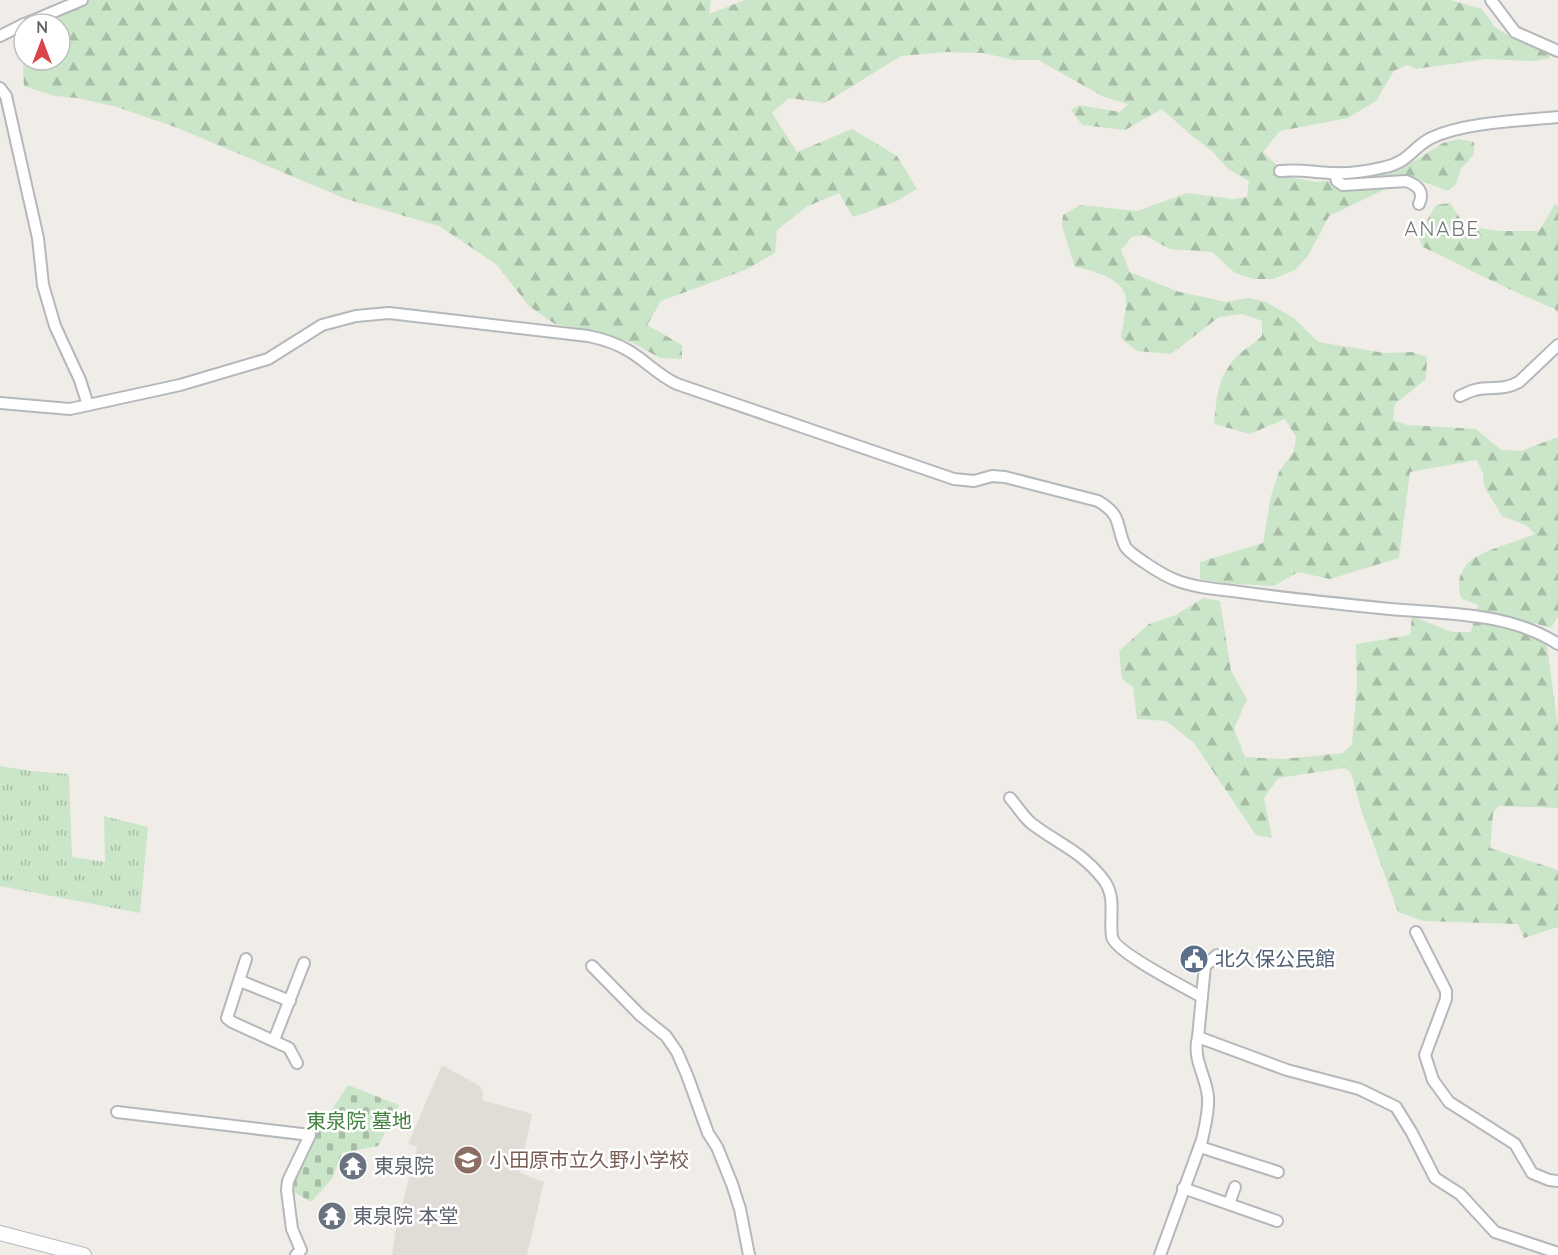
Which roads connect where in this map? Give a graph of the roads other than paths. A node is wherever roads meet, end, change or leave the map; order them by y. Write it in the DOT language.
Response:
graph roads {
  1 [pos="82,0"];
  2 [pos="1491,0"];
  3 [pos="54,12"];
  4 [pos="1558,51"];
  5 [pos="0,88"];
  6 [pos="1558,117"];
  7 [pos="1280,171"];
  8 [pos="1335,173"];
  9 [pos="1419,204"];
  10 [pos="1558,345"];
  11 [pos="1460,396"];
  12 [pos="0,403"];
  13 [pos="88,405"];
  14 [pos="1558,644"];
  15 [pos="1010,798"];
  16 [pos="1416,932"];
  17 [pos="1217,955"];
  18 [pos="246,959"];
  19 [pos="304,963"];
  20 [pos="592,966"];
  21 [pos="240,981"];
  22 [pos="1202,998"];
  23 [pos="290,1001"];
  24 [pos="1198,1037"];
  25 [pos="274,1040"];
  26 [pos="297,1063"];
  27 [pos="117,1112"];
  28 [pos="1200,1146"];
  29 [pos="1278,1172"];
  30 [pos="1558,1181"];
  31 [pos="1235,1187"];
  32 [pos="1183,1188"];
  33 [pos="1228,1204"];
  34 [pos="1276,1221"];
  35 [pos="0,1233"];
  36 [pos="1558,1253"];
  37 [pos="84,1255"];
  38 [pos="296,1255"];
  39 [pos="749,1255"];
  40 [pos="1160,1255"];
  1 -- 3 [label="street"];
  2 -- 4 [label="street"];
  5 -- 13 [label="street"];
  6 -- 8 [label="street"];
  7 -- 8 [label="street"];
  8 -- 9 [label="street"];
  10 -- 11 [label="street"];
  12 -- 13 [label="street"];
  13 -- 14 [label="street"];
  15 -- 22 [label="street"];
  16 -- 30 [label="street"];
  17 -- 22 [label="street"];
  18 -- 21 [label="street"];
  19 -- 23 [label="street"];
  20 -- 39 [label="street"];
  21 -- 23 [label="street"];
  21 -- 25 [label="street"];
  22 -- 24 [label="street"];
  23 -- 25 [label="street"];
  24 -- 28 [label="street"];
  24 -- 36 [label="street"];
  25 -- 26 [label="street"];
  27 -- 38 [label="street"];
  28 -- 29 [label="street"];
  28 -- 32 [label="street"];
  31 -- 33 [label="street"];
  32 -- 33 [label="street"];
  32 -- 40 [label="street"];
  33 -- 34 [label="street"];
  35 -- 37 [label="street"];
}
